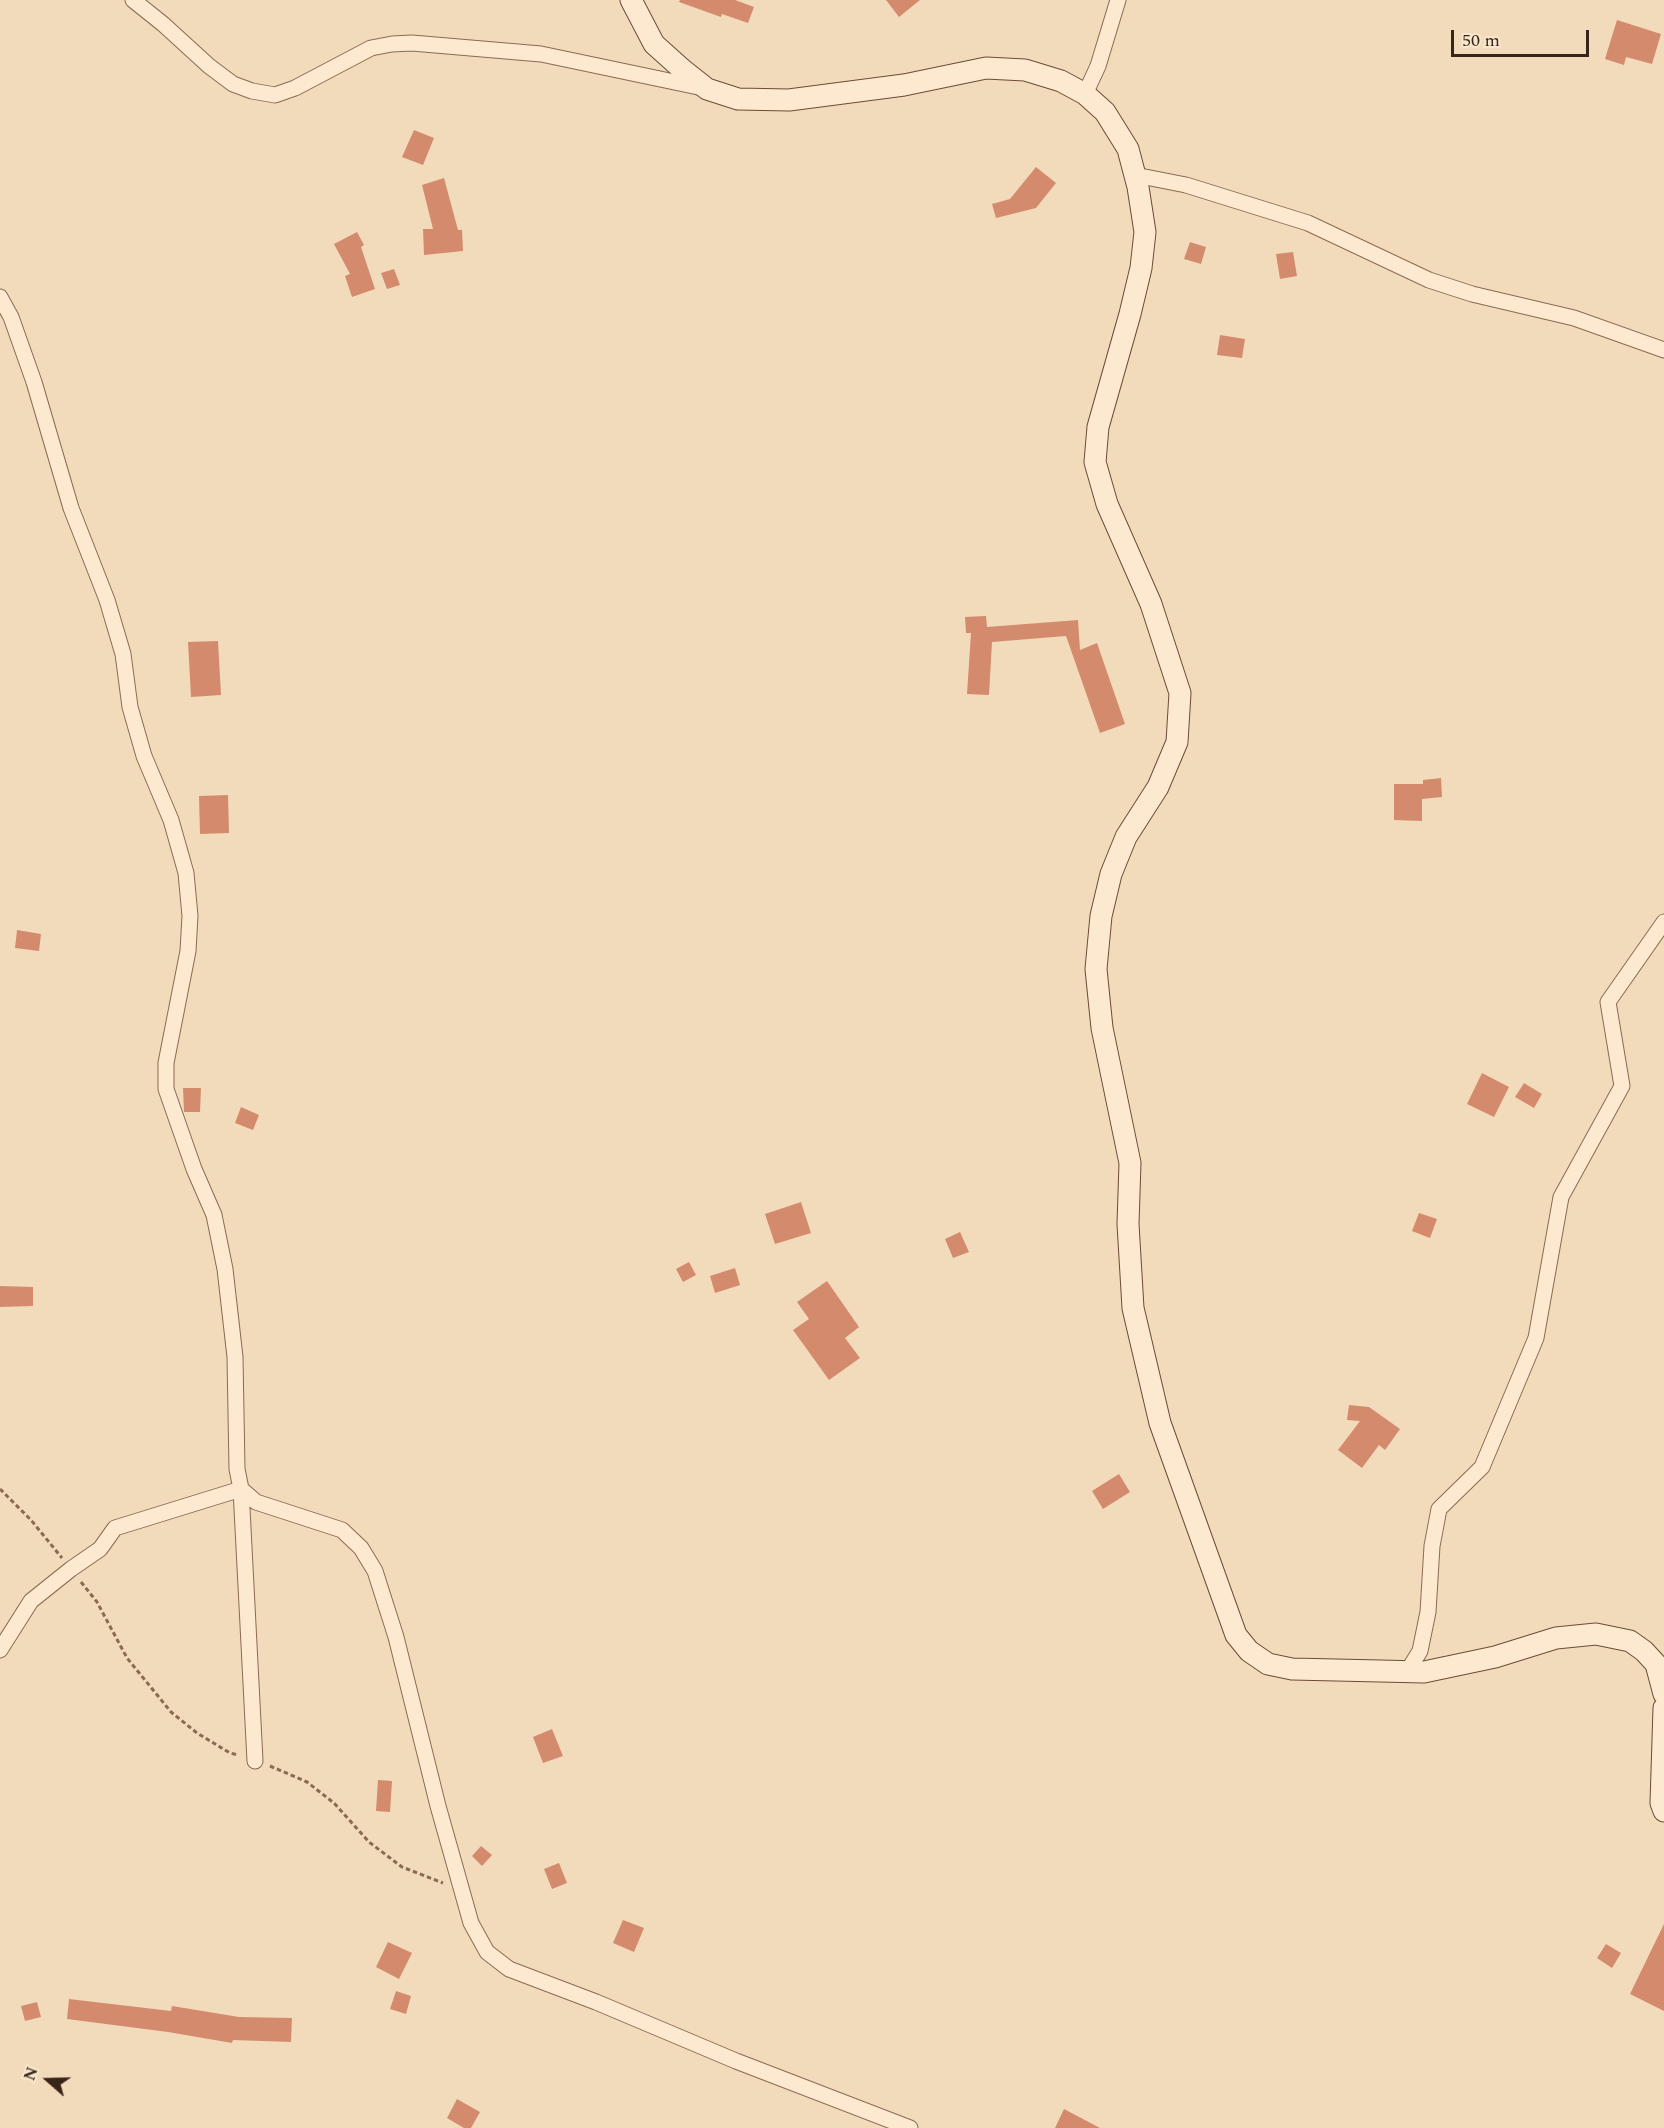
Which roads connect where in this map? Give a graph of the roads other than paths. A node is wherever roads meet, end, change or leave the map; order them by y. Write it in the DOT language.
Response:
graph roads {
  1 [pos="133,0"];
  2 [pos="632,0"];
  3 [pos="1119,0"];
  4 [pos="707,89"];
  5 [pos="1085,94"];
  6 [pos="1135,175"];
  7 [pos="0,297"];
  8 [pos="1664,350"];
  9 [pos="1664,922"];
  10 [pos="241,1489"];
  11 [pos="0,1650"];
  12 [pos="1407,1672"];
  13 [pos="1664,1694"];
  14 [pos="1664,1708"];
  15 [pos="255,1761"];
  16 [pos="1664,1811"];
  17 [pos="910,2128"];
  1 -- 4 [label="street"];
  2 -- 4 [label="main road"];
  3 -- 5 [label="street"];
  4 -- 5 [label="main road"];
  5 -- 6 [label="main road"];
  6 -- 8 [label="street"];
  6 -- 12 [label="main road"];
  7 -- 10 [label="street"];
  9 -- 12 [label="street"];
  10 -- 11 [label="street"];
  10 -- 15 [label="street"];
  10 -- 17 [label="street"];
  12 -- 13 [label="main road"];
  14 -- 16 [label="main road"];
}
